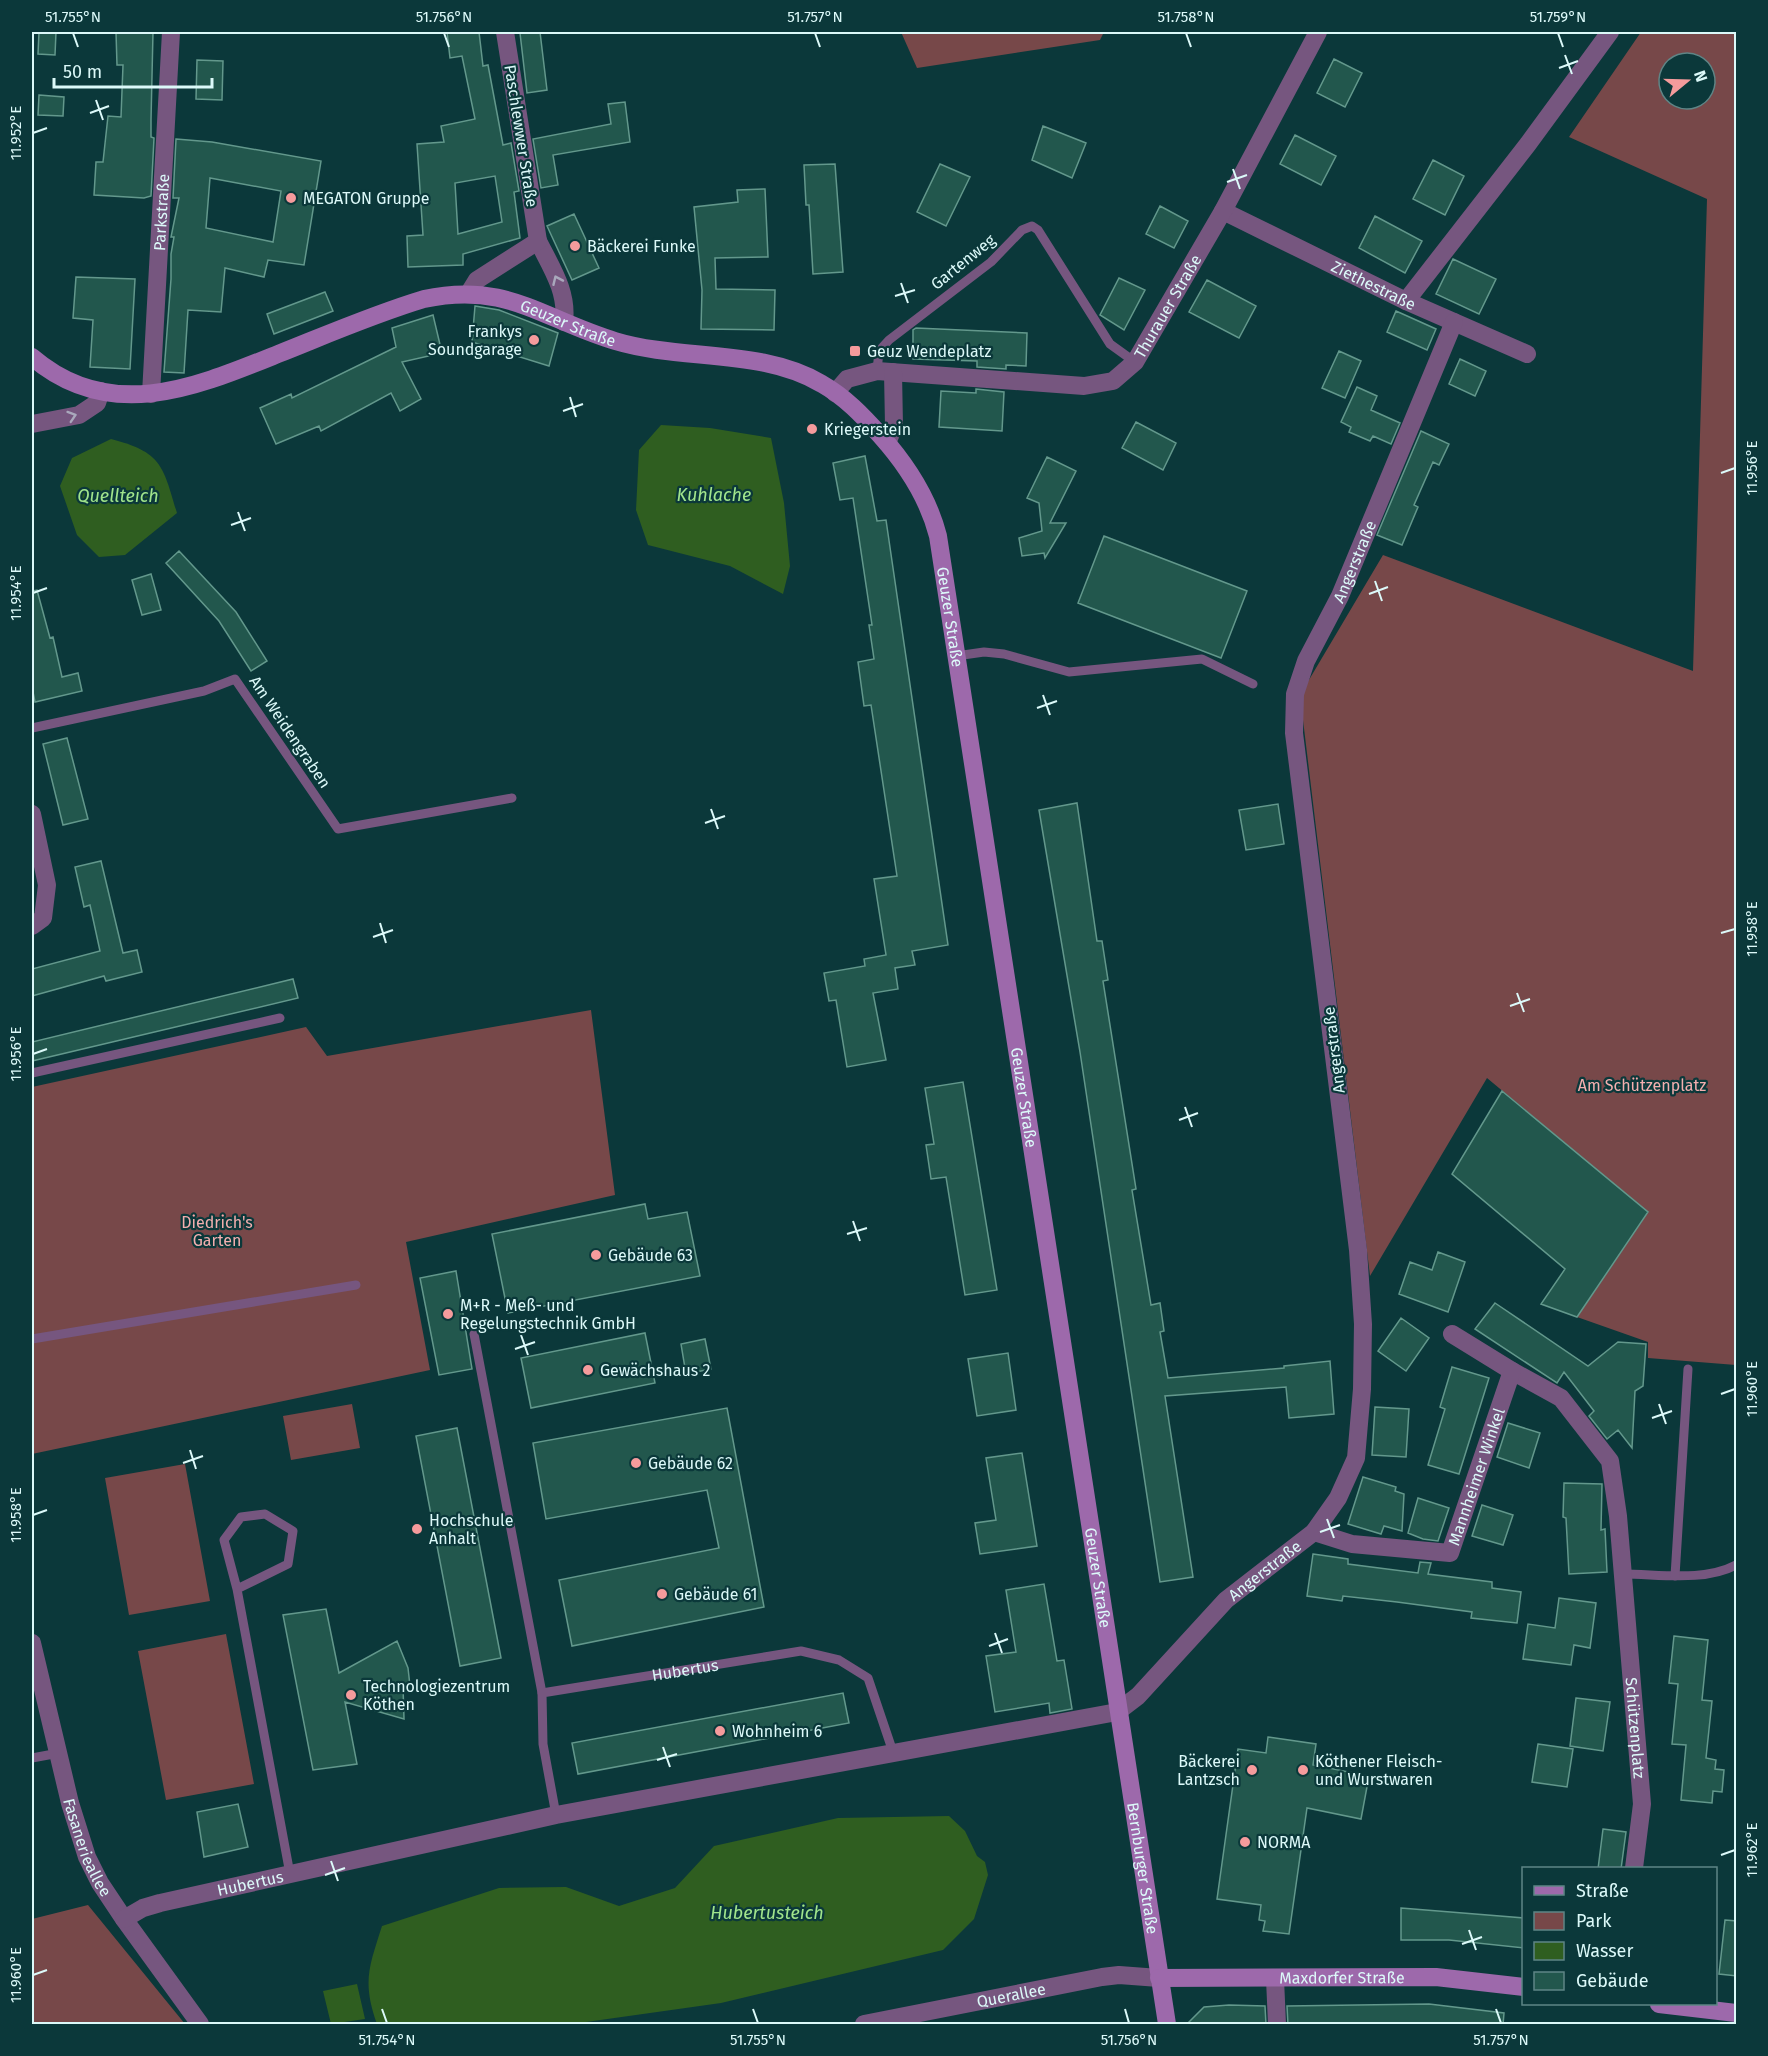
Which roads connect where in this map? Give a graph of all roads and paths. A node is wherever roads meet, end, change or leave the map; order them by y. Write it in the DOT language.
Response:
graph roads {
  1 [pos="171,32"];
  2 [pos="505,32"];
  3 [pos="1318,32"];
  4 [pos="1610,32"];
  5 [pos="1223,211"];
  6 [pos="538,241"];
  7 [pos="469,293"];
  8 [pos="1406,301"];
  9 [pos="1454,321"];
  10 [pos="564,322"];
  11 [pos="1527,354"];
  12 [pos="32,357"];
  13 [pos="1135,362"];
  14 [pos="885,372"];
  15 [pos="101,391"];
  16 [pos="835,393"];
  17 [pos="151,394"];
  18 [pos="32,424"];
  19 [pos="887,442"];
  20 [pos="956,656"];
  21 [pos="1253,684"];
  22 [pos="32,728"];
  23 [pos="512,798"];
  24 [pos="32,814"];
  25 [pos="32,926"];
  26 [pos="280,1018"];
  27 [pos="32,1073"];
  28 [pos="356,1285"];
  29 [pos="474,1334"];
  30 [pos="1452,1334"];
  31 [pos="32,1339"];
  32 [pos="1688,1369"];
  33 [pos="1512,1371"];
  34 [pos="1314,1532"];
  35 [pos="1737,1564"];
  36 [pos="1675,1576"];
  37 [pos="1624,1580"];
  38 [pos="237,1589"];
  39 [pos="32,1643"];
  40 [pos="542,1694"];
  41 [pos="1117,1712"];
  42 [pos="893,1752"];
  43 [pos="59,1753"];
  44 [pos="32,1758"];
  45 [pos="556,1815"];
  46 [pos="1634,1867"];
  47 [pos="290,1874"];
  48 [pos="124,1919"];
  49 [pos="1159,1978"];
  50 [pos="1275,1979"];
  51 [pos="1522,1987"];
  52 [pos="1668,2005"];
  53 [pos="1737,2013"];
  54 [pos="200,2025"];
  55 [pos="864,2025"];
  56 [pos="1167,2025"];
  57 [pos="1277,2025"];
  1 -- 17 [label="street, Parkstraße"];
  2 -- 6 [label="street, Paschlewwer Straße"];
  3 -- 5 [label="street, Thurauer Straße"];
  4 -- 8 [label="street"];
  5 -- 8 [label="street, Ziethestraße"];
  5 -- 13 [label="street, Thurauer Straße"];
  6 -- 7 [label="street"];
  10 -- 6 [label="street, Paschlewwer Straße, one-way"];
  7 -- 10 [label="main road, Geuzer Straße"];
  7 -- 17 [label="main road, Geuzer Straße"];
  8 -- 9 [label="street, Ziethestraße"];
  9 -- 11 [label="street, Ziethestraße"];
  9 -- 34 [label="street, Angerstraße"];
  10 -- 16 [label="main road, Geuzer Straße"];
  12 -- 15 [label="main road, Geuzer Straße"];
  13 -- 14 [label="street, Thurauer Straße"];
  13 -- 14 [label="lane, Gartenweg"];
  14 -- 16 [label="street, Thurauer Straße"];
  14 -- 19 [label="street"];
  15 -- 17 [label="main road, Geuzer Straße"];
  18 -- 15 [label="street, one-way"];
  16 -- 19 [label="main road, Geuzer Straße"];
  19 -- 20 [label="main road, Geuzer Straße"];
  20 -- 21 [label="lane"];
  20 -- 41 [label="main road, Geuzer Straße"];
  22 -- 23 [label="lane, Am Weidengraben"];
  24 -- 25 [label="street"];
  26 -- 27 [label="lane"];
  28 -- 31 [label="lane"];
  29 -- 40 [label="lane"];
  30 -- 33 [label="street"];
  32 -- 36 [label="lane"];
  33 -- 34 [label="street, Mannheimer Winkel"];
  33 -- 37 [label="street"];
  34 -- 41 [label="street, Angerstraße"];
  35 -- 36 [label="lane"];
  36 -- 37 [label="lane"];
  37 -- 46 [label="street, Schützenplatz"];
  38 -- 38 [label="lane"];
  38 -- 47 [label="lane"];
  39 -- 43 [label="street, Fasanerieallee"];
  40 -- 42 [label="lane, Hubertus"];
  40 -- 45 [label="lane"];
  41 -- 42 [label="street, Hubertus"];
  41 -- 49 [label="main road, Bernburger Straße"];
  42 -- 45 [label="street, Hubertus"];
  43 -- 44 [label="lane"];
  43 -- 48 [label="street, Fasanerieallee"];
  45 -- 47 [label="street, Hubertus"];
  47 -- 48 [label="street, Hubertus"];
  48 -- 54 [label="street, Fasanerieallee"];
  49 -- 50 [label="main road, Maxdorfer Straße"];
  49 -- 55 [label="street, Querallee"];
  49 -- 56 [label="main road, Bernburger Straße"];
  50 -- 51 [label="main road, Maxdorfer Straße"];
  50 -- 57 [label="street"];
  52 -- 53 [label="main road"];
}
